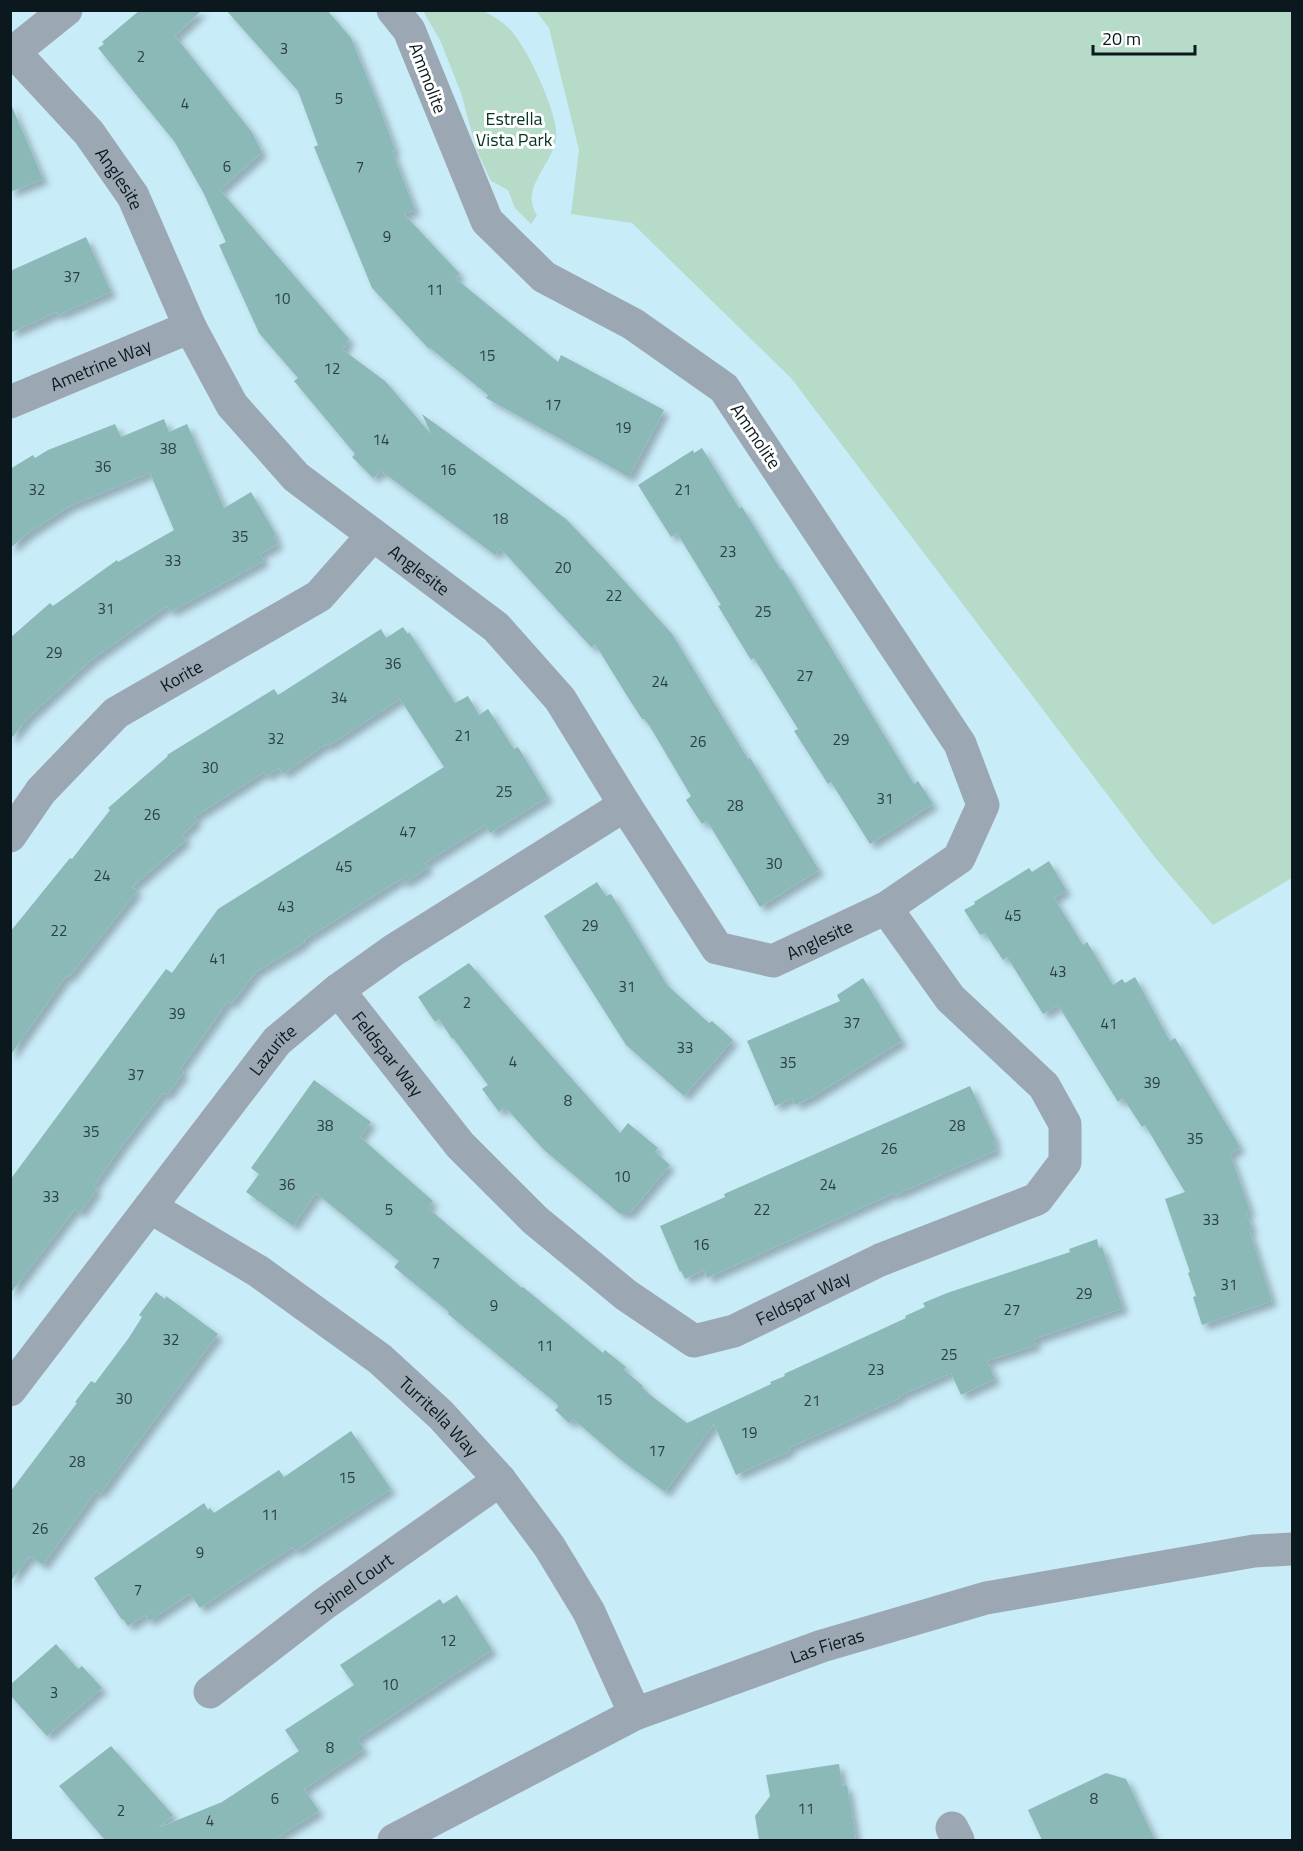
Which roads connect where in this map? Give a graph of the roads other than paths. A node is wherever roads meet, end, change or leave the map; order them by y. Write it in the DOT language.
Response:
graph roads {
  1 [pos="66,10"];
  2 [pos="393,10"];
  3 [pos="13,54"];
  4 [pos="190,327"];
  5 [pos="10,402"];
  6 [pos="373,535"];
  7 [pos="625,806"];
  8 [pos="10,836"];
  9 [pos="886,908"];
  10 [pos="338,990"];
  11 [pos="150,1207"];
  12 [pos="10,1390"];
  13 [pos="501,1480"];
  14 [pos="1293,1549"];
  15 [pos="210,1692"];
  16 [pos="635,1714"];
  17 [pos="394,1840"];
  1 -- 3 [label="street"];
  2 -- 9 [label="street, Ammolite"];
  3 -- 4 [label="street, Anglesite"];
  4 -- 5 [label="street, Ametrine Way"];
  4 -- 6 [label="street, Anglesite"];
  6 -- 7 [label="street, Anglesite"];
  6 -- 8 [label="street, Korite"];
  7 -- 9 [label="street, Anglesite"];
  7 -- 10 [label="street, Lazurite"];
  9 -- 10 [label="street, Feldspar Way"];
  10 -- 11 [label="street, Lazurite"];
  11 -- 12 [label="street, Lazurite"];
  11 -- 13 [label="street, Turritella Way"];
  13 -- 15 [label="street, Spinel Court"];
  13 -- 16 [label="street, Turritella Way"];
  14 -- 16 [label="street, Las Fieras"];
  16 -- 17 [label="street, Las Fieras"];
}
